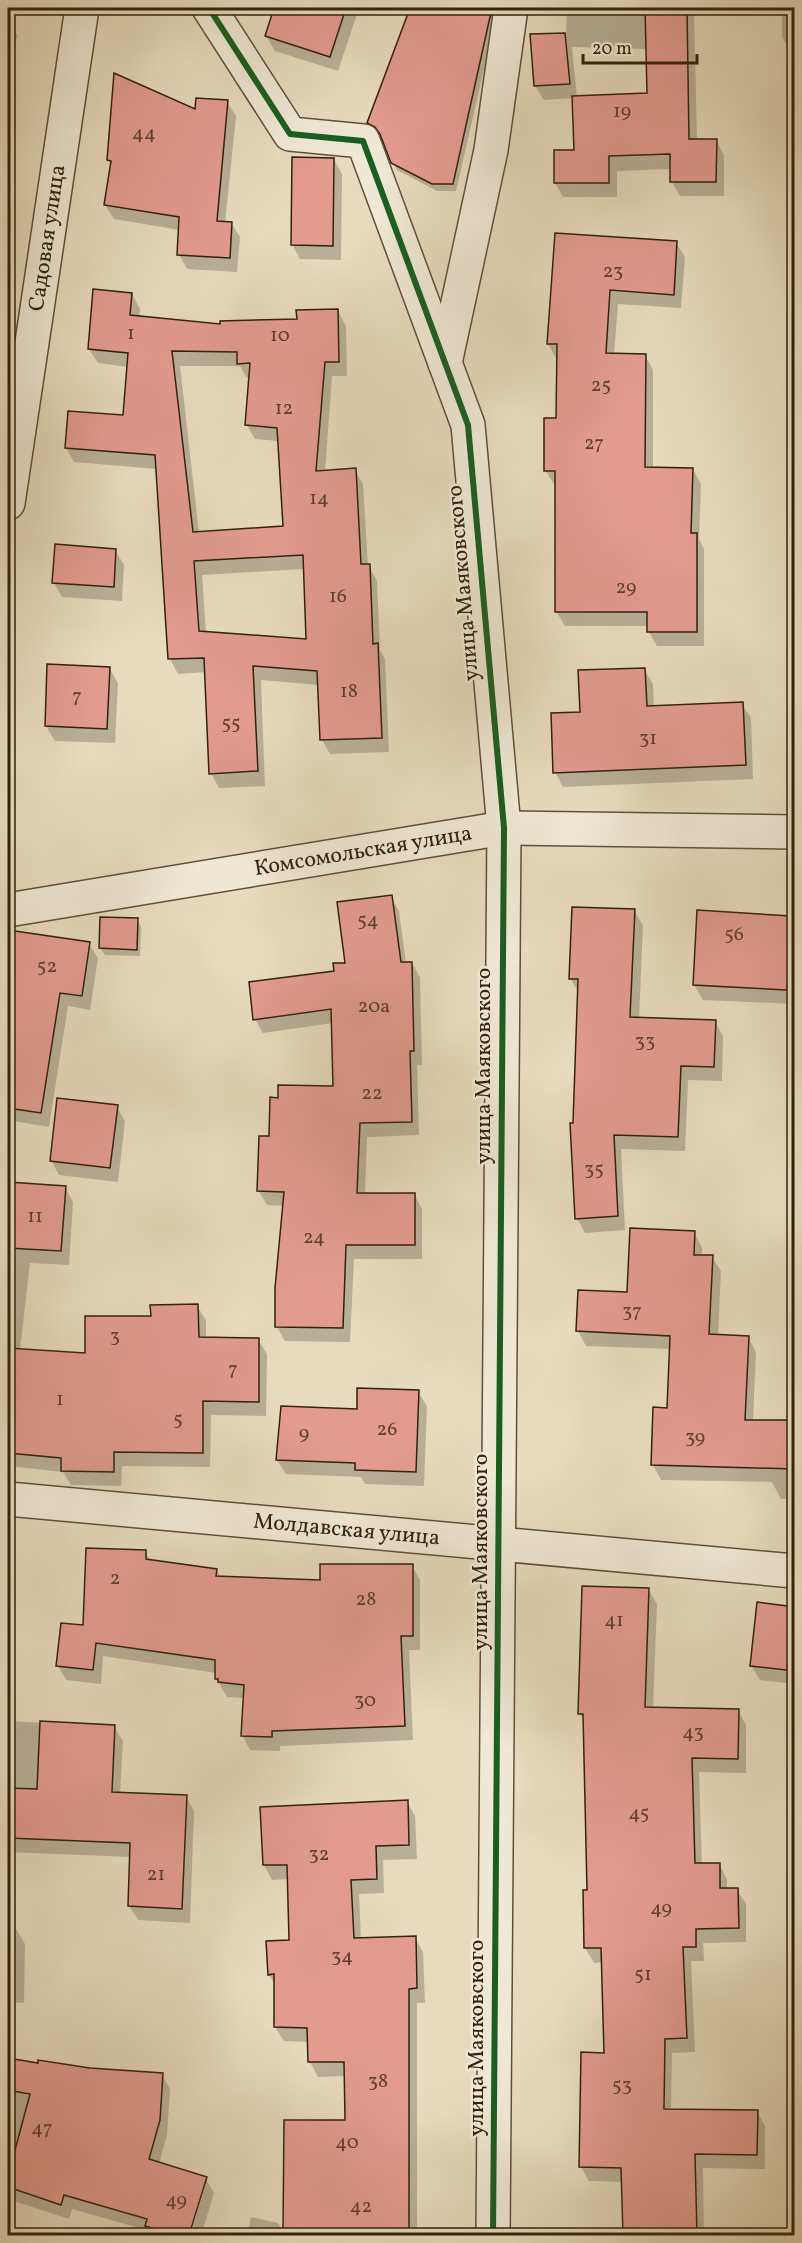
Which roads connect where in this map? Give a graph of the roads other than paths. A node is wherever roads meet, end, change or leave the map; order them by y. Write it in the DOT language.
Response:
graph roads {
  1 [pos="82,8"];
  2 [pos="209,8"];
  3 [pos="511,8"];
  4 [pos="445,363"];
  5 [pos="8,503"];
  6 [pos="504,828"];
  7 [pos="795,832"];
  8 [pos="8,910"];
  9 [pos="8,1499"];
  10 [pos="499,1543"];
  11 [pos="795,1571"];
  12 [pos="493,2235"];
  1 -- 5 [label="street, Садовая улица"];
  2 -- 4 [label="street, улица Маяковского"];
  3 -- 4 [label="street"];
  4 -- 6 [label="street, улица Маяковского"];
  6 -- 7 [label="street, Комсомольская улица"];
  6 -- 8 [label="street, Комсомольская улица"];
  6 -- 10 [label="street, улица Маяковского"];
  9 -- 10 [label="street, Молдавская улица"];
  10 -- 11 [label="street, Молдавская улица"];
  10 -- 12 [label="street, улица Маяковского"];
}
